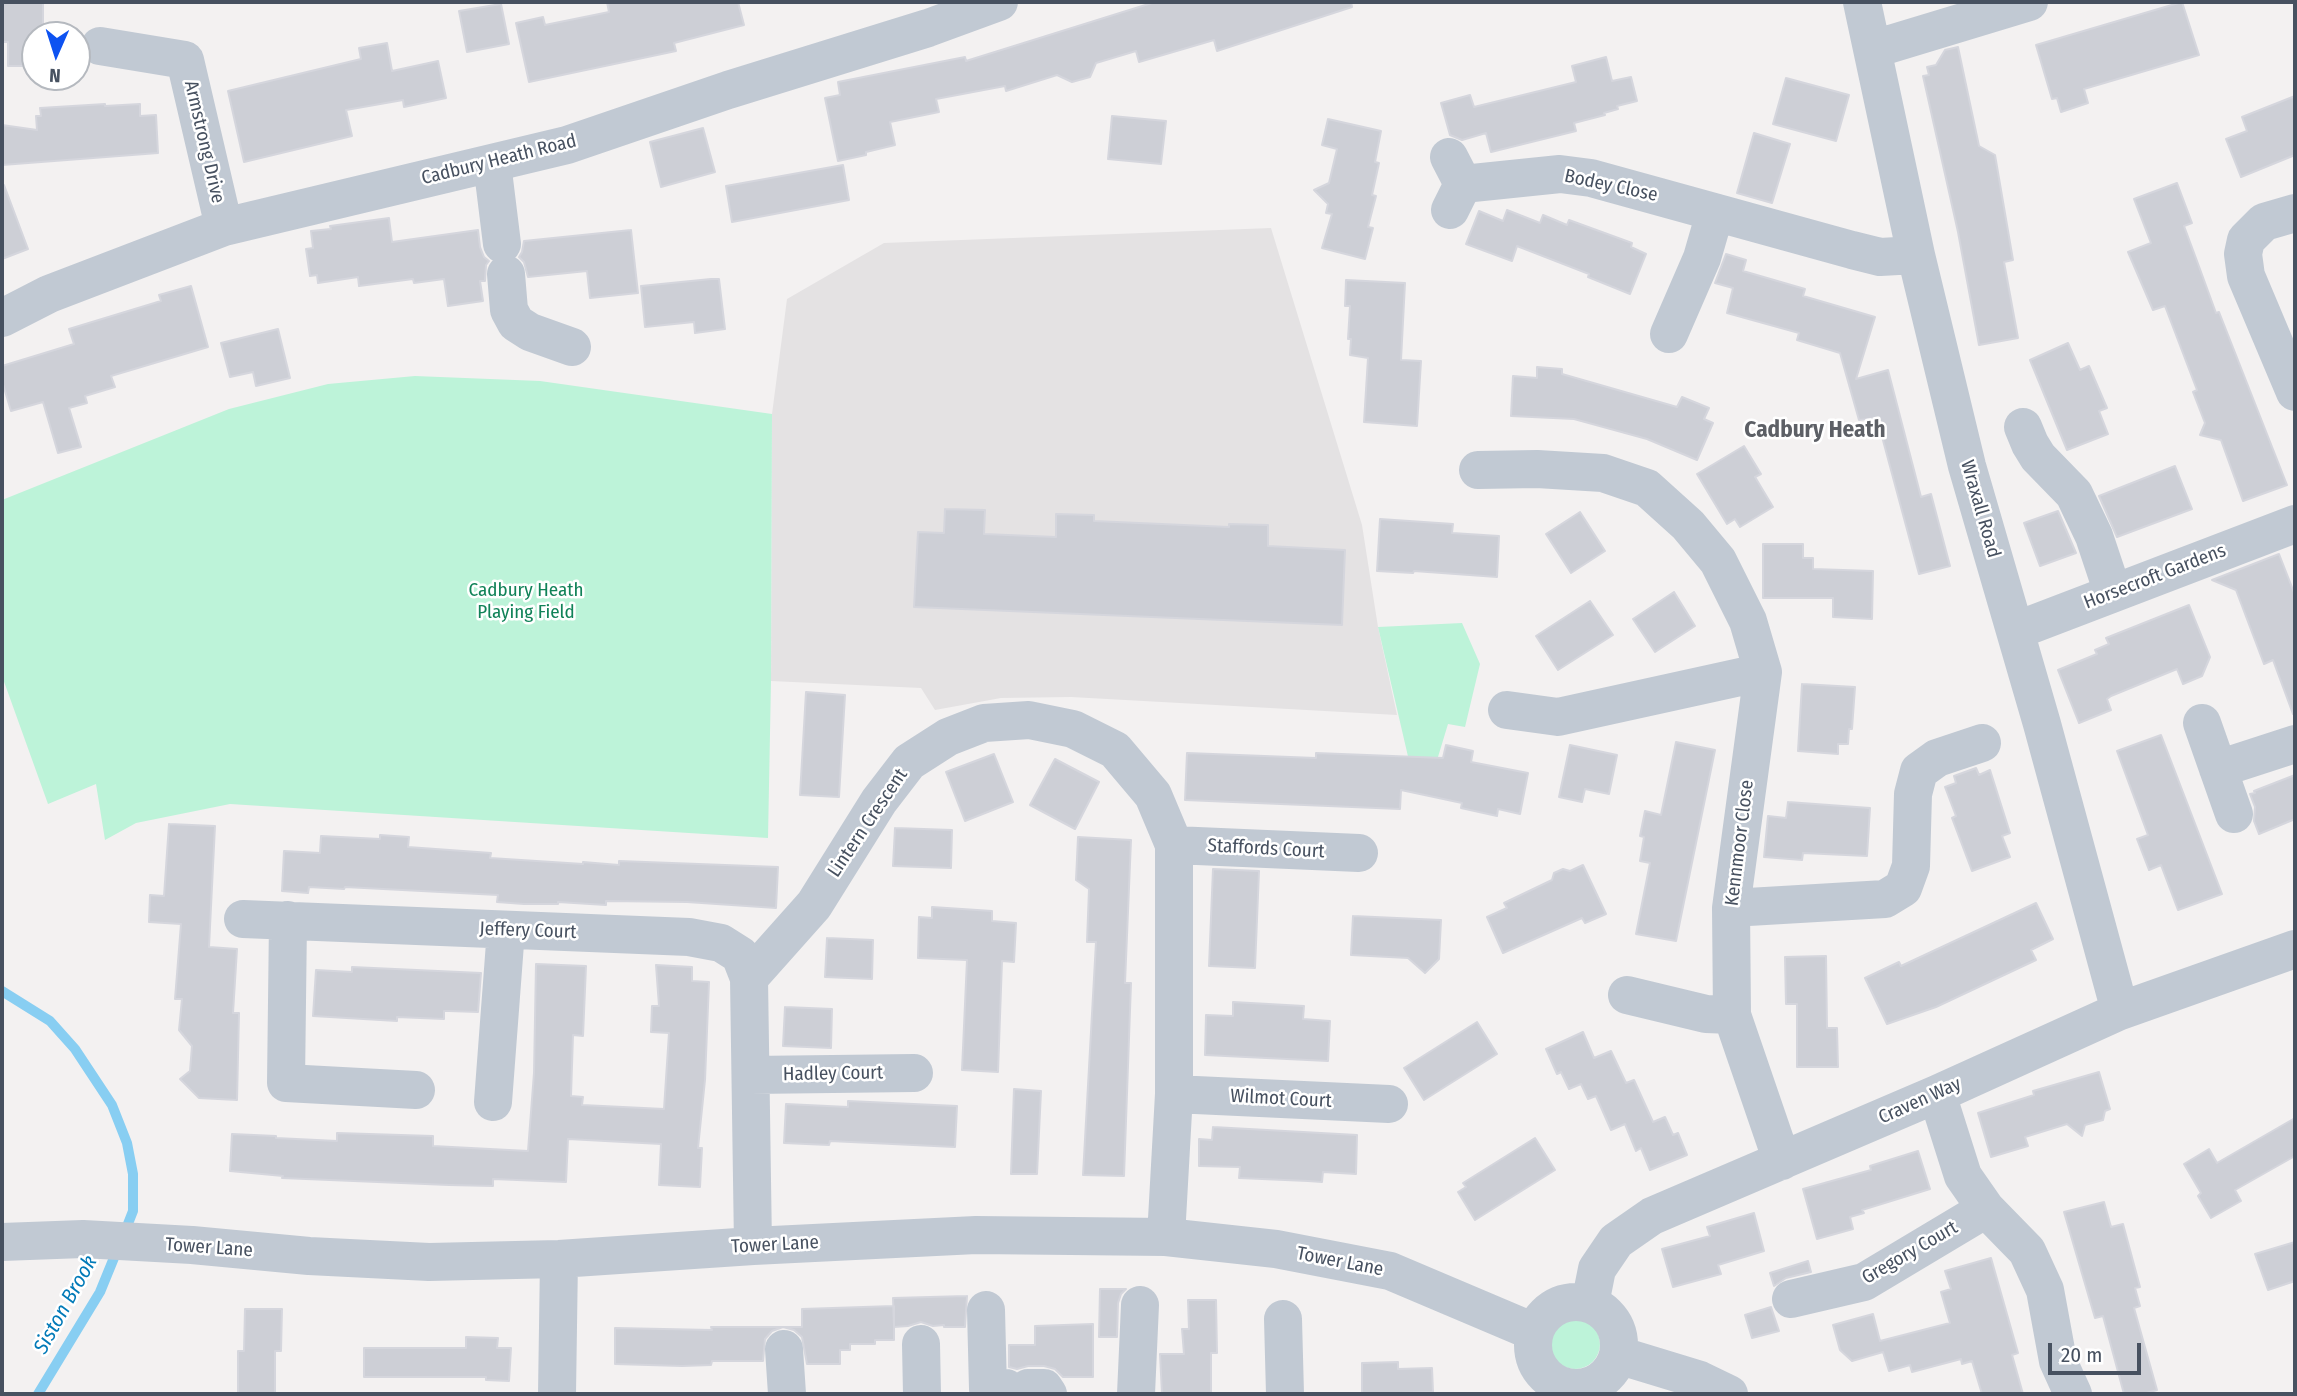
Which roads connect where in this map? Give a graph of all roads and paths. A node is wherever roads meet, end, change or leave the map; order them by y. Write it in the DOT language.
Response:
graph roads {
  1 [pos="999,2"];
  2 [pos="1862,2"];
  3 [pos="2029,2"];
  4 [pos="100,46"];
  5 [pos="1874,49"];
  6 [pos="492,163"];
  7 [pos="1454,183"];
  8 [pos="1715,213"];
  9 [pos="2295,213"];
  10 [pos="224,227"];
  11 [pos="1916,255"];
  12 [pos="2,318"];
  13 [pos="1669,334"];
  14 [pos="572,347"];
  15 [pos="2295,392"];
  16 [pos="2023,427"];
  17 [pos="1478,470"];
  18 [pos="2295,524"];
  19 [pos="2113,593"];
  20 [pos="2015,631"];
  21 [pos="1763,672"];
  22 [pos="1507,710"];
  23 [pos="2202,723"];
  24 [pos="1982,743"];
  25 [pos="2295,744"];
  26 [pos="2218,769"];
  27 [pos="2234,814"];
  28 [pos="1174,845"];
  29 [pos="1359,853"];
  30 [pos="1731,908"];
  31 [pos="243,919"];
  32 [pos="288,920"];
  33 [pos="506,930"];
  34 [pos="2295,949"];
  35 [pos="749,978"];
  36 [pos="1627,995"];
  37 [pos="2120,1011"];
  38 [pos="1731,1015"];
  39 [pos="914,1073"];
  40 [pos="751,1075"];
  41 [pos="416,1090"];
  42 [pos="1174,1094"];
  43 [pos="1937,1094"];
  44 [pos="493,1102"];
  45 [pos="1389,1104"];
  46 [pos="1782,1161"];
  47 [pos="1986,1209"];
  48 [pos="1166,1237"];
  49 [pos="2,1242"];
  50 [pos="753,1246"];
  51 [pos="559,1259"];
  52 [pos="1791,1299"];
  53 [pos="1590,1304"];
  54 [pos="1140,1305"];
  55 [pos="986,1310"];
  56 [pos="1283,1319"];
  57 [pos="1534,1332"];
  58 [pos="921,1344"];
  59 [pos="784,1349"];
  60 [pos="1618,1355"];
  61 [pos="1027,1390"];
  62 [pos="1559,1390"];
  63 [pos="557,1394"];
  64 [pos="787,1394"];
  65 [pos="922,1394"];
  66 [pos="1136,1394"];
  67 [pos="1285,1394"];
  68 [pos="1730,1394"];
  69 [pos="2073,1394"];
  1 -- 6 [label="street, Cadbury Heath Road"];
  2 -- 5 [label="street, Wraxall Road"];
  3 -- 5 [label="street"];
  4 -- 10 [label="street, Armstrong Drive"];
  5 -- 11 [label="street, Wraxall Road"];
  6 -- 10 [label="street, Cadbury Heath Road"];
  6 -- 14 [label="street"];
  7 -- 8 [label="street, Bodey Close"];
  8 -- 11 [label="street, Bodey Close"];
  8 -- 13 [label="street"];
  9 -- 15 [label="street"];
  10 -- 12 [label="street, Cadbury Heath Road"];
  11 -- 20 [label="street, Wraxall Road"];
  16 -- 19 [label="street"];
  17 -- 21 [label="street, Kennmoor Close"];
  18 -- 19 [label="street, Horsecroft Gardens"];
  19 -- 20 [label="street, Horsecroft Gardens"];
  20 -- 37 [label="street, Wraxall Road"];
  21 -- 22 [label="street"];
  21 -- 30 [label="street, Kennmoor Close"];
  23 -- 26 [label="street"];
  24 -- 30 [label="street"];
  25 -- 26 [label="street"];
  26 -- 27 [label="street"];
  28 -- 29 [label="street, Staffords Court"];
  28 -- 35 [label="street, Lintern Crescent"];
  28 -- 42 [label="street, Lintern Crescent"];
  30 -- 38 [label="street, Kennmoor Close"];
  31 -- 32 [label="street, Jeffery Court"];
  32 -- 33 [label="street, Jeffery Court"];
  32 -- 41 [label="street"];
  33 -- 35 [label="street, Jeffery Court"];
  33 -- 44 [label="street"];
  34 -- 37 [label="street, Craven Way"];
  35 -- 40 [label="street"];
  36 -- 38 [label="street"];
  37 -- 43 [label="street, Craven Way"];
  38 -- 46 [label="street, Kennmoor Close"];
  39 -- 40 [label="street, Hadley Court"];
  40 -- 50 [label="street"];
  42 -- 45 [label="street, Wilmot Court"];
  42 -- 48 [label="street, Lintern Crescent"];
  43 -- 46 [label="street, Craven Way"];
  43 -- 47 [label="street"];
  46 -- 53 [label="street, Craven Way"];
  47 -- 52 [label="street, Gregory Court"];
  47 -- 69 [label="street"];
  48 -- 50 [label="street, Tower Lane"];
  48 -- 57 [label="street, Tower Lane"];
  49 -- 51 [label="street, Tower Lane"];
  50 -- 51 [label="street, Tower Lane"];
  51 -- 63 [label="street"];
  53 -- 57 [label="street"];
  53 -- 60 [label="street"];
  54 -- 66 [label="street"];
  55 -- 61 [label="street"];
  56 -- 67 [label="street"];
  57 -- 62 [label="street"];
  58 -- 65 [label="street"];
  59 -- 64 [label="street"];
  60 -- 62 [label="street"];
  60 -- 68 [label="street"];
}
